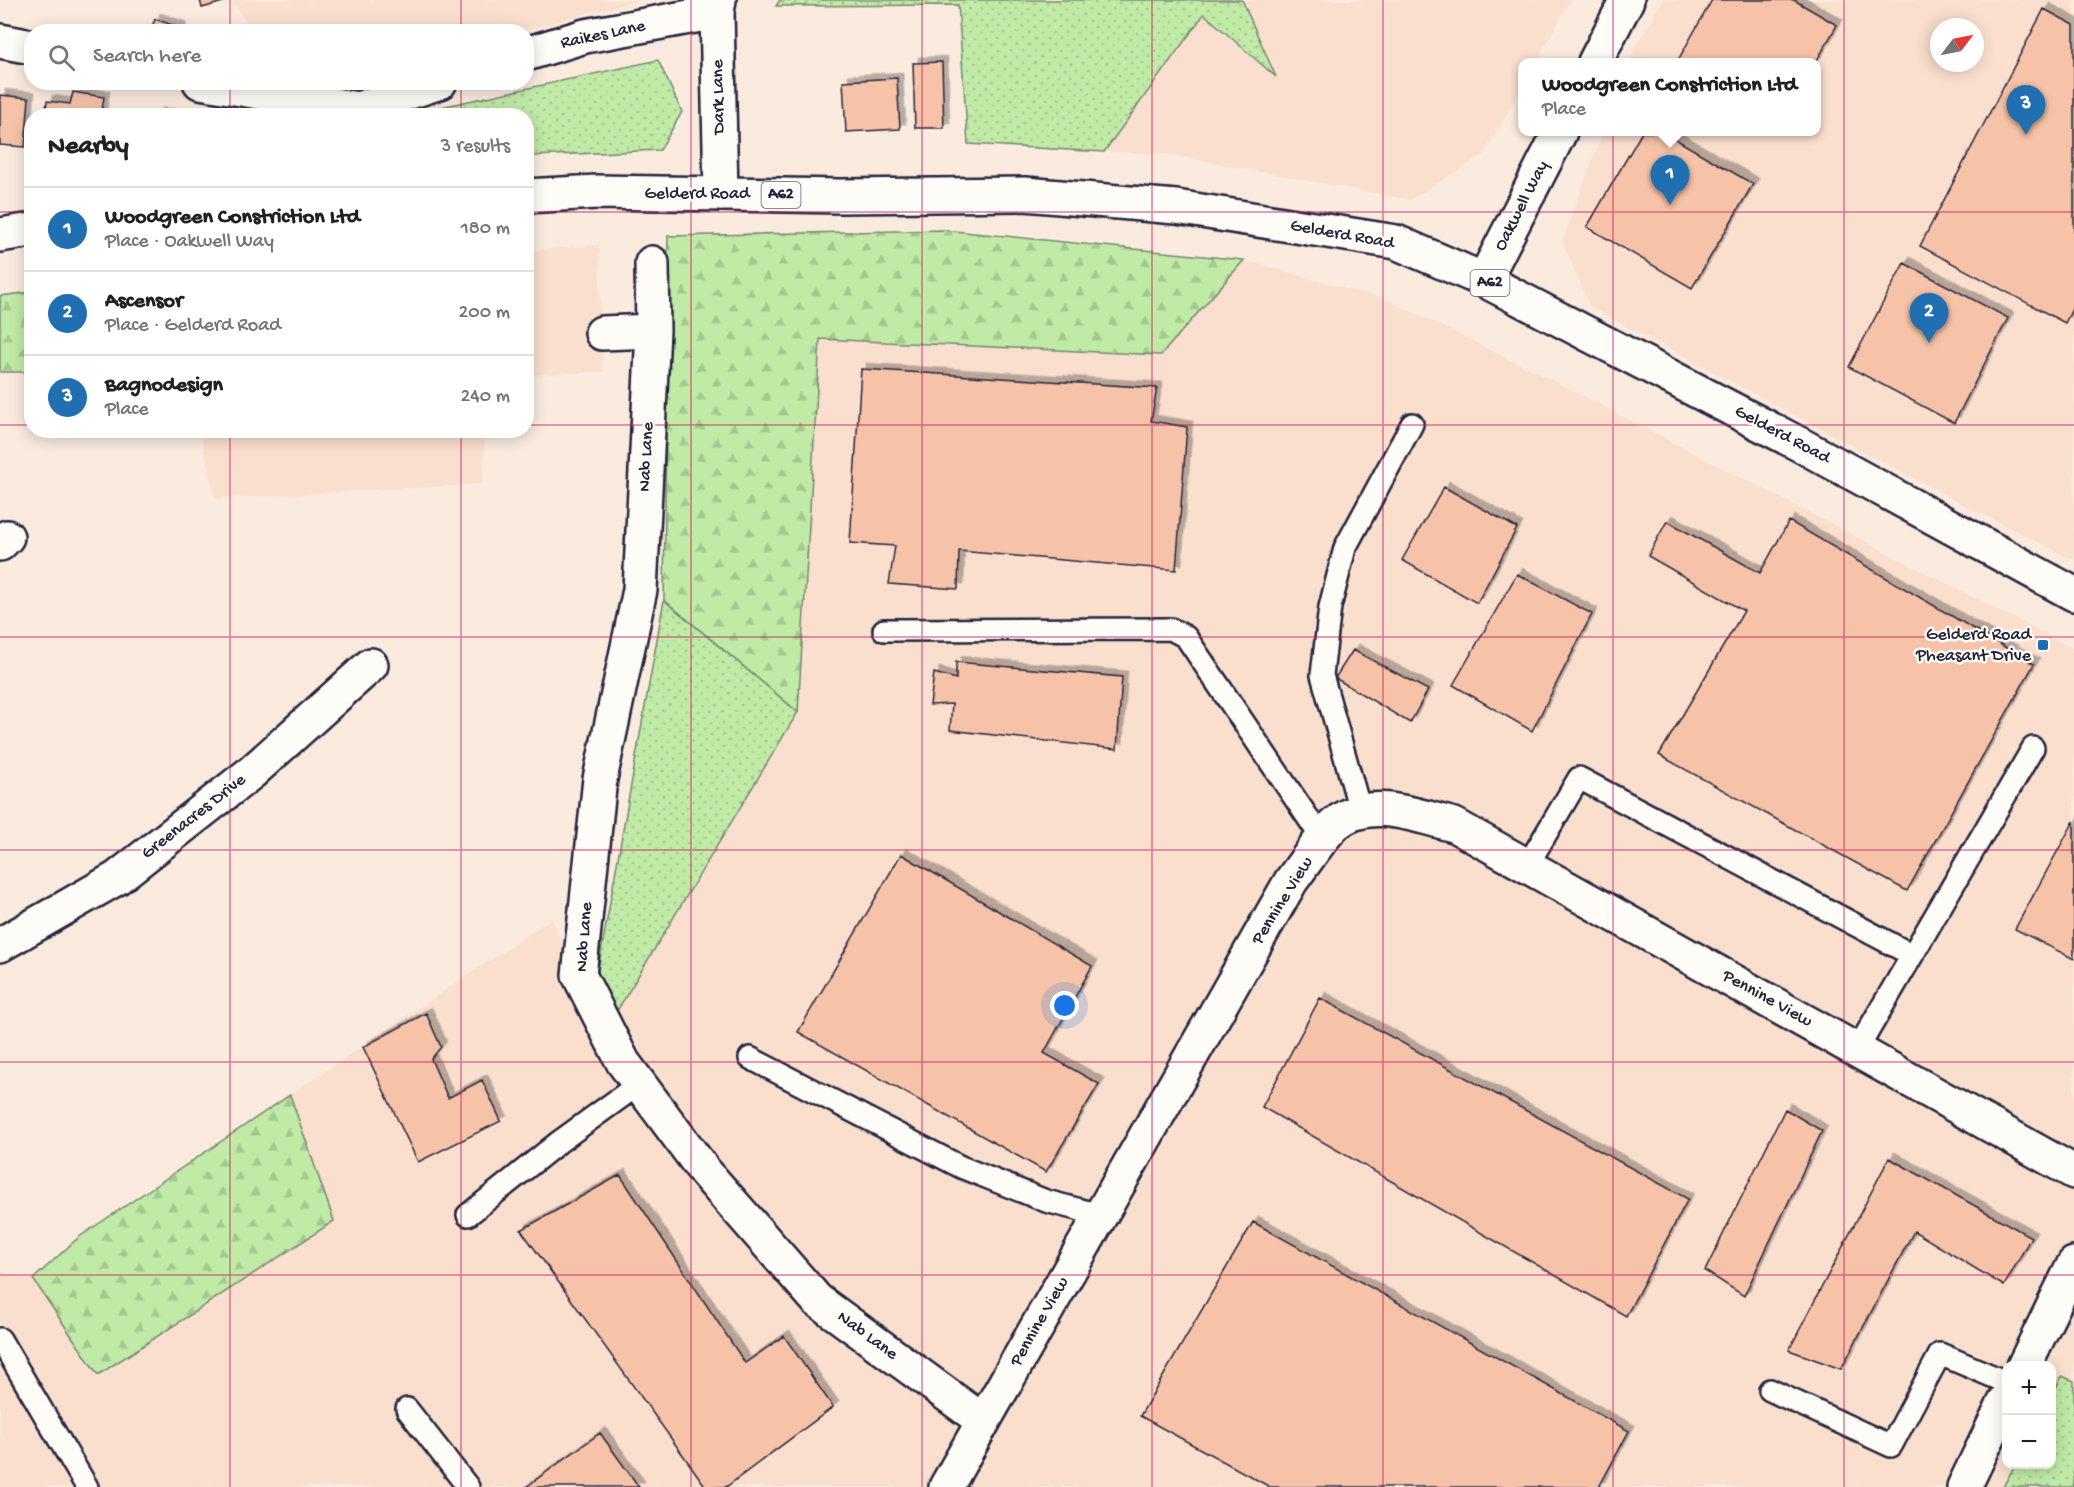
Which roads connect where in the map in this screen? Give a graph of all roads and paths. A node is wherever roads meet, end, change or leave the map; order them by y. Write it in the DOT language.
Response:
graph roads {
  1 [pos="1627,0"];
  2 [pos="718,6"];
  3 [pos="0,40"];
  4 [pos="24,45"];
  5 [pos="534,52"];
  6 [pos="1598,58"];
  7 [pos="247,90"];
  8 [pos="416,90"];
  9 [pos="352,108"];
  10 [pos="361,108"];
  11 [pos="1558,136"];
  12 [pos="721,194"];
  13 [pos="534,196"];
  14 [pos="24,231"];
  15 [pos="0,235"];
  16 [pos="652,263"];
  17 [pos="1484,280"];
  18 [pos="653,332"];
  19 [pos="602,333"];
  20 [pos="1412,424"];
  21 [pos="2074,594"];
  22 [pos="884,630"];
  23 [pos="371,665"];
  24 [pos="2033,748"];
  25 [pos="1360,810"];
  26 [pos="1323,840"];
  27 [pos="1527,866"];
  28 [pos="0,945"];
  29 [pos="1912,955"];
  30 [pos="1857,1050"];
  31 [pos="750,1058"];
  32 [pos="639,1084"];
  33 [pos="2074,1172"];
  34 [pos="468,1215"];
  35 [pos="1100,1215"];
  36 [pos="2074,1264"];
  37 [pos="0,1339"];
  38 [pos="2026,1361"];
  39 [pos="2002,1380"];
  40 [pos="1770,1390"];
  41 [pos="407,1409"];
  42 [pos="2002,1410"];
  43 [pos="983,1421"];
  44 [pos="87,1487"];
  45 [pos="468,1487"];
  46 [pos="946,1487"];
  47 [pos="1964,1487"];
  1 -- 6 [label="street"];
  2 -- 5 [label="street, Raikes Lane"];
  2 -- 12 [label="street, Dark Lane"];
  3 -- 4 [label="street"];
  7 -- 9 [label="street"];
  8 -- 10 [label="street"];
  11 -- 17 [label="street, Oakwell Way"];
  12 -- 13 [label="street, Gelderd Road / A62"];
  12 -- 17 [label="street, Gelderd Road / A62"];
  14 -- 15 [label="street"];
  16 -- 18 [label="street, Nab Lane"];
  17 -- 21 [label="street, Gelderd Road / A62"];
  18 -- 19 [label="street"];
  18 -- 32 [label="street, Nab Lane"];
  20 -- 25 [label="lane"];
  22 -- 26 [label="lane"];
  23 -- 28 [label="street, Greenacres Drive"];
  24 -- 29 [label="lane"];
  25 -- 26 [label="street, Pennine View"];
  25 -- 27 [label="street, Pennine View"];
  26 -- 35 [label="street, Pennine View"];
  27 -- 29 [label="lane"];
  27 -- 30 [label="street, Pennine View"];
  29 -- 30 [label="lane"];
  30 -- 33 [label="street, Pennine View"];
  31 -- 35 [label="lane"];
  32 -- 34 [label="lane"];
  32 -- 43 [label="street, Nab Lane"];
  35 -- 43 [label="street, Pennine View"];
  36 -- 38 [label="street"];
  37 -- 44 [label="lane"];
  39 -- 40 [label="lane"];
  41 -- 45 [label="lane"];
  42 -- 47 [label="street"];
  43 -- 46 [label="street, Pennine View"];
}
